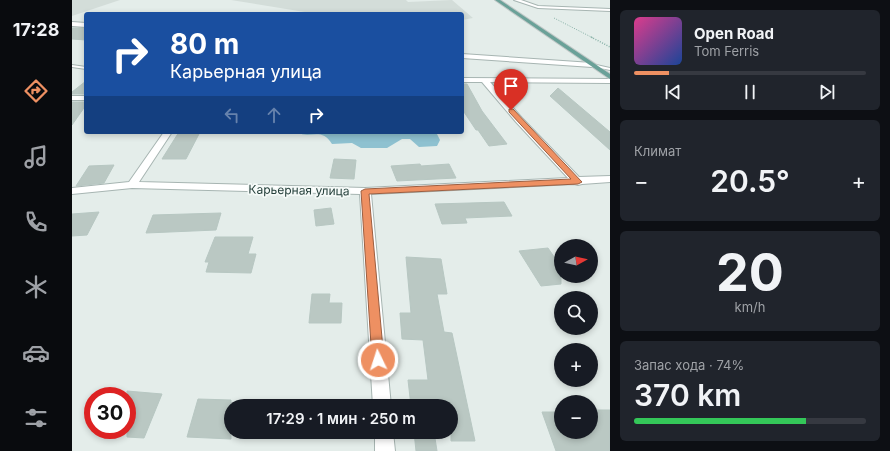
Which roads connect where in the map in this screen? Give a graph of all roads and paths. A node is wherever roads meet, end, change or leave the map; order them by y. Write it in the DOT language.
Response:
graph roads {
  1 [pos="497,0"];
  2 [pos="516,0"];
  3 [pos="533,6"];
  4 [pos="610,10"];
  5 [pos="72,24"];
  6 [pos="84,25"];
  7 [pos="610,47"];
  8 [pos="464,56"];
  9 [pos="610,64"];
  10 [pos="592,65"];
  11 [pos="72,66"];
  12 [pos="84,68"];
  13 [pos="610,69"];
  14 [pos="610,77"];
  15 [pos="464,80"];
  16 [pos="485,80"];
  17 [pos="610,81"];
  18 [pos="72,98"];
  19 [pos="84,98"];
  20 [pos="167,134"];
  21 [pos="610,179"];
  22 [pos="578,182"];
  23 [pos="132,185"];
  24 [pos="72,191"];
  25 [pos="365,191"];
  26 [pos="381,399"];
  27 [pos="384,439"];
  28 [pos="385,451"];
  1 -- 10 [label="main road"];
  2 -- 3 [label="street"];
  3 -- 4 [label="street"];
  3 -- 7 [label="path"];
  5 -- 6 [label="street"];
  8 -- 10 [label="street"];
  9 -- 10 [label="lane"];
  10 -- 13 [label="lane"];
  10 -- 14 [label="main road"];
  11 -- 12 [label="lane"];
  15 -- 16 [label="street"];
  16 -- 17 [label="street"];
  16 -- 22 [label="street"];
  18 -- 19 [label="street"];
  20 -- 23 [label="street"];
  21 -- 22 [label="street, Карьерная улица"];
  22 -- 25 [label="street, Карьерная улица"];
  23 -- 24 [label="street, Карьерная улица"];
  23 -- 25 [label="street, Карьерная улица"];
  25 -- 26 [label="street"];
  27 -- 28 [label="street"];
}
